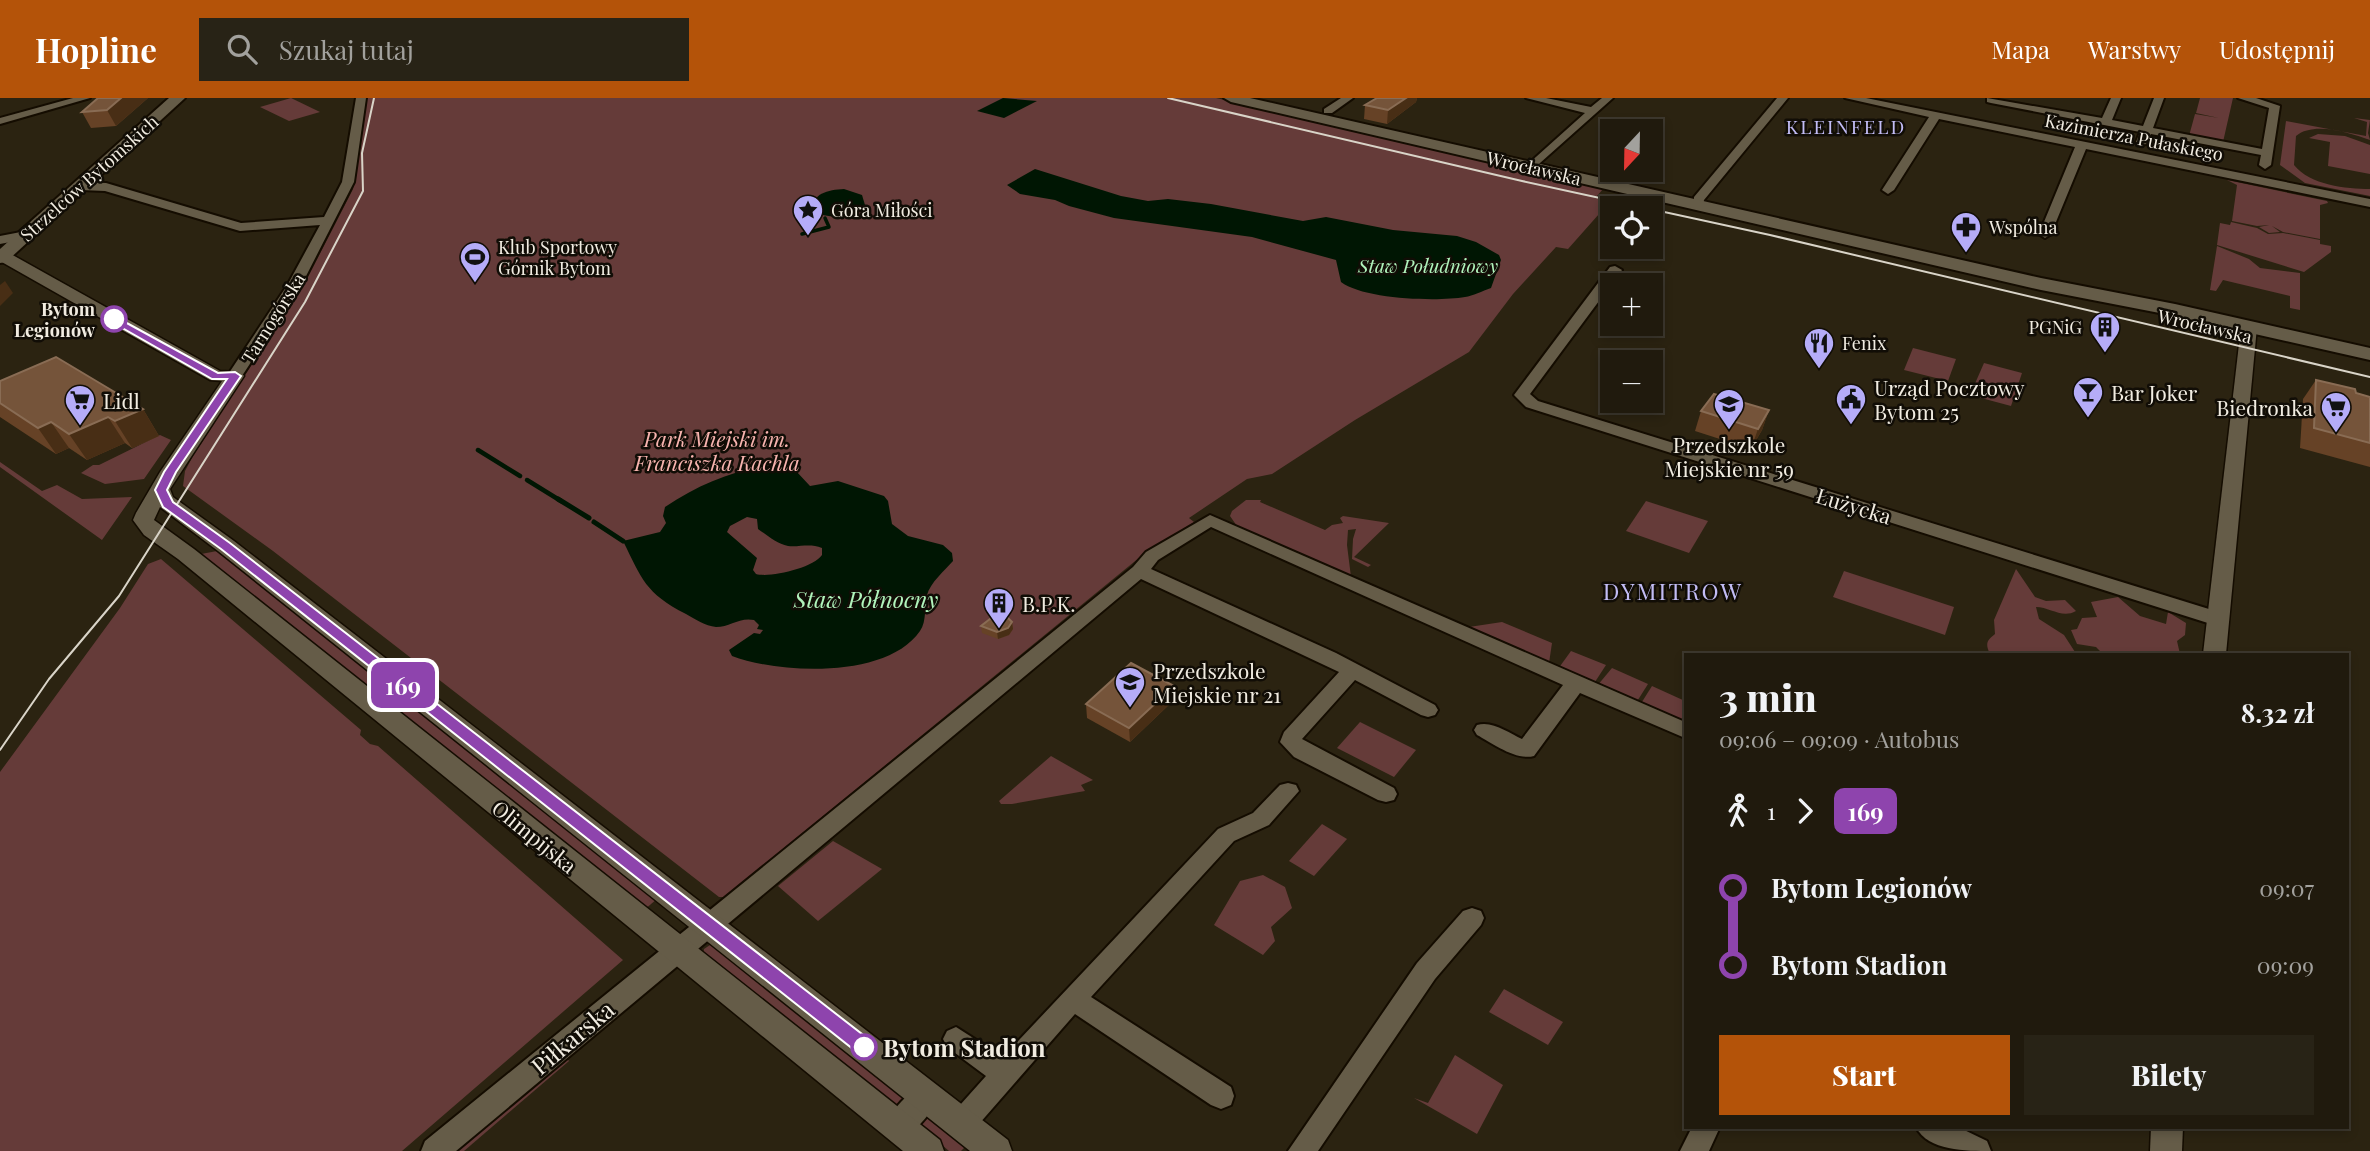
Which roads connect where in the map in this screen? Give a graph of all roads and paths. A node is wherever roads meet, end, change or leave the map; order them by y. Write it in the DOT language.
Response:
graph roads {
  1 [pos="46,98"];
  2 [pos="85,98"];
  3 [pos="178,98"];
  4 [pos="361,98"];
  5 [pos="1231,98"];
  6 [pos="1348,98"];
  7 [pos="1531,98"];
  8 [pos="1608,98"];
  9 [pos="1783,98"];
  10 [pos="2059,98"];
  11 [pos="2116,98"];
  12 [pos="2159,98"];
  13 [pos="2243,98"];
  14 [pos="1858,99"];
  15 [pos="1992,99"];
  16 [pos="60,105"];
  17 [pos="1328,111"];
  18 [pos="1593,111"];
  19 [pos="2051,112"];
  20 [pos="1936,115"];
  21 [pos="0,121"];
  22 [pos="2106,122"];
  23 [pos="1977,124"];
  24 [pos="2147,130"];
  25 [pos="2082,145"];
  26 [pos="2267,153"];
  27 [pos="2138,156"];
  28 [pos="1531,167"];
  29 [pos="2263,181"];
  30 [pos="81,186"];
  31 [pos="1888,190"];
  32 [pos="2370,203"];
  33 [pos="1698,206"];
  34 [pos="330,220"];
  35 [pos="2045,234"];
  36 [pos="1,255"];
  37 [pos="22,266"];
  38 [pos="1615,270"];
  39 [pos="2248,331"];
  40 [pos="2370,354"];
  41 [pos="2370,364"];
  42 [pos="235,376"];
  43 [pos="161,490"];
  44 [pos="143,520"];
  45 [pos="1139,571"];
  46 [pos="2218,619"];
  47 [pos="2214,653"];
  48 [pos="1353,670"];
  49 [pos="1576,682"];
  50 [pos="1428,710"];
  51 [pos="1484,730"];
  52 [pos="1684,730"];
  53 [pos="1288,791"];
  54 [pos="1386,794"];
  55 [pos="1472,918"];
  56 [pos="709,924"];
  57 [pos="677,950"];
  58 [pos="1074,999"];
  59 [pos="956,1039"];
  60 [pos="1004,1074"];
  61 [pos="926,1096"];
  62 [pos="1221,1096"];
  63 [pos="962,1123"];
  64 [pos="898,1127"];
  65 [pos="1705,1129"];
  66 [pos="1934,1129"];
  67 [pos="2167,1129"];
  68 [pos="435,1151"];
  69 [pos="928,1151"];
  70 [pos="996,1151"];
  71 [pos="1302,1151"];
  72 [pos="1694,1151"];
  73 [pos="1977,1151"];
  74 [pos="2166,1151"];
  1 -- 16 [label="street"];
  2 -- 16 [label="street"];
  3 -- 30 [label="main road, Strzelców Bytomskich"];
  4 -- 34 [label="street, Tarnogórska"];
  5 -- 28 [label="main road, Wrocławska"];
  6 -- 17 [label="street"];
  7 -- 18 [label="street"];
  8 -- 18 [label="street"];
  9 -- 33 [label="street"];
  10 -- 19 [label="street"];
  11 -- 22 [label="street"];
  12 -- 24 [label="street"];
  13 -- 26 [label="street"];
  14 -- 20 [label="street, Kazimierza Pułaskiego"];
  15 -- 19 [label="street"];
  15 -- 23 [label="street"];
  16 -- 21 [label="street"];
  18 -- 28 [label="street"];
  19 -- 22 [label="street"];
  20 -- 23 [label="street, Kazimierza Pułaskiego"];
  20 -- 31 [label="street"];
  22 -- 24 [label="street"];
  23 -- 25 [label="street, Kazimierza Pułaskiego"];
  24 -- 26 [label="street"];
  24 -- 27 [label="street"];
  25 -- 27 [label="street, Kazimierza Pułaskiego"];
  25 -- 35 [label="street"];
  26 -- 29 [label="street"];
  27 -- 29 [label="street, Kazimierza Pułaskiego"];
  28 -- 33 [label="main road, Wrocławska"];
  29 -- 32 [label="street, Kazimierza Pułaskiego"];
  30 -- 34 [label="street"];
  30 -- 36 [label="main road, Strzelców Bytomskich"];
  33 -- 39 [label="main road, Wrocławska"];
  34 -- 42 [label="street, Tarnogórska"];
  36 -- 37 [label="street, Strzelców Bytomskich"];
  37 -- 42 [label="street"];
  38 -- 46 [label="street, Łużycka"];
  39 -- 40 [label="main road, Wrocławska"];
  39 -- 41 [label="main road, Wrocławska"];
  39 -- 46 [label="street"];
  42 -- 43 [label="street, Tarnogórska"];
  43 -- 44 [label="street, Tarnogórska"];
  43 -- 56 [label="street, Olimpijska"];
  44 -- 57 [label="street, Olimpijska"];
  45 -- 48 [label="street"];
  45 -- 49 [label="street, Piłkarska"];
  45 -- 56 [label="street, Piłkarska"];
  46 -- 47 [label="street"];
  48 -- 50 [label="street"];
  48 -- 54 [label="street"];
  49 -- 51 [label="street"];
  49 -- 52 [label="street"];
  53 -- 58 [label="street"];
  55 -- 71 [label="street"];
  56 -- 57 [label="street, Piłkarska"];
  56 -- 61 [label="street, Olimpijska"];
  57 -- 64 [label="street, Olimpijska"];
  57 -- 68 [label="street, Piłkarska"];
  58 -- 60 [label="street"];
  58 -- 62 [label="street"];
  59 -- 60 [label="street"];
  60 -- 63 [label="street"];
  61 -- 63 [label="street, Olimpijska"];
  61 -- 64 [label="street"];
  63 -- 70 [label="street, Olimpijska"];
  64 -- 69 [label="street, Olimpijska"];
  65 -- 72 [label="street"];
  66 -- 73 [label="street"];
  67 -- 74 [label="street"];
}
